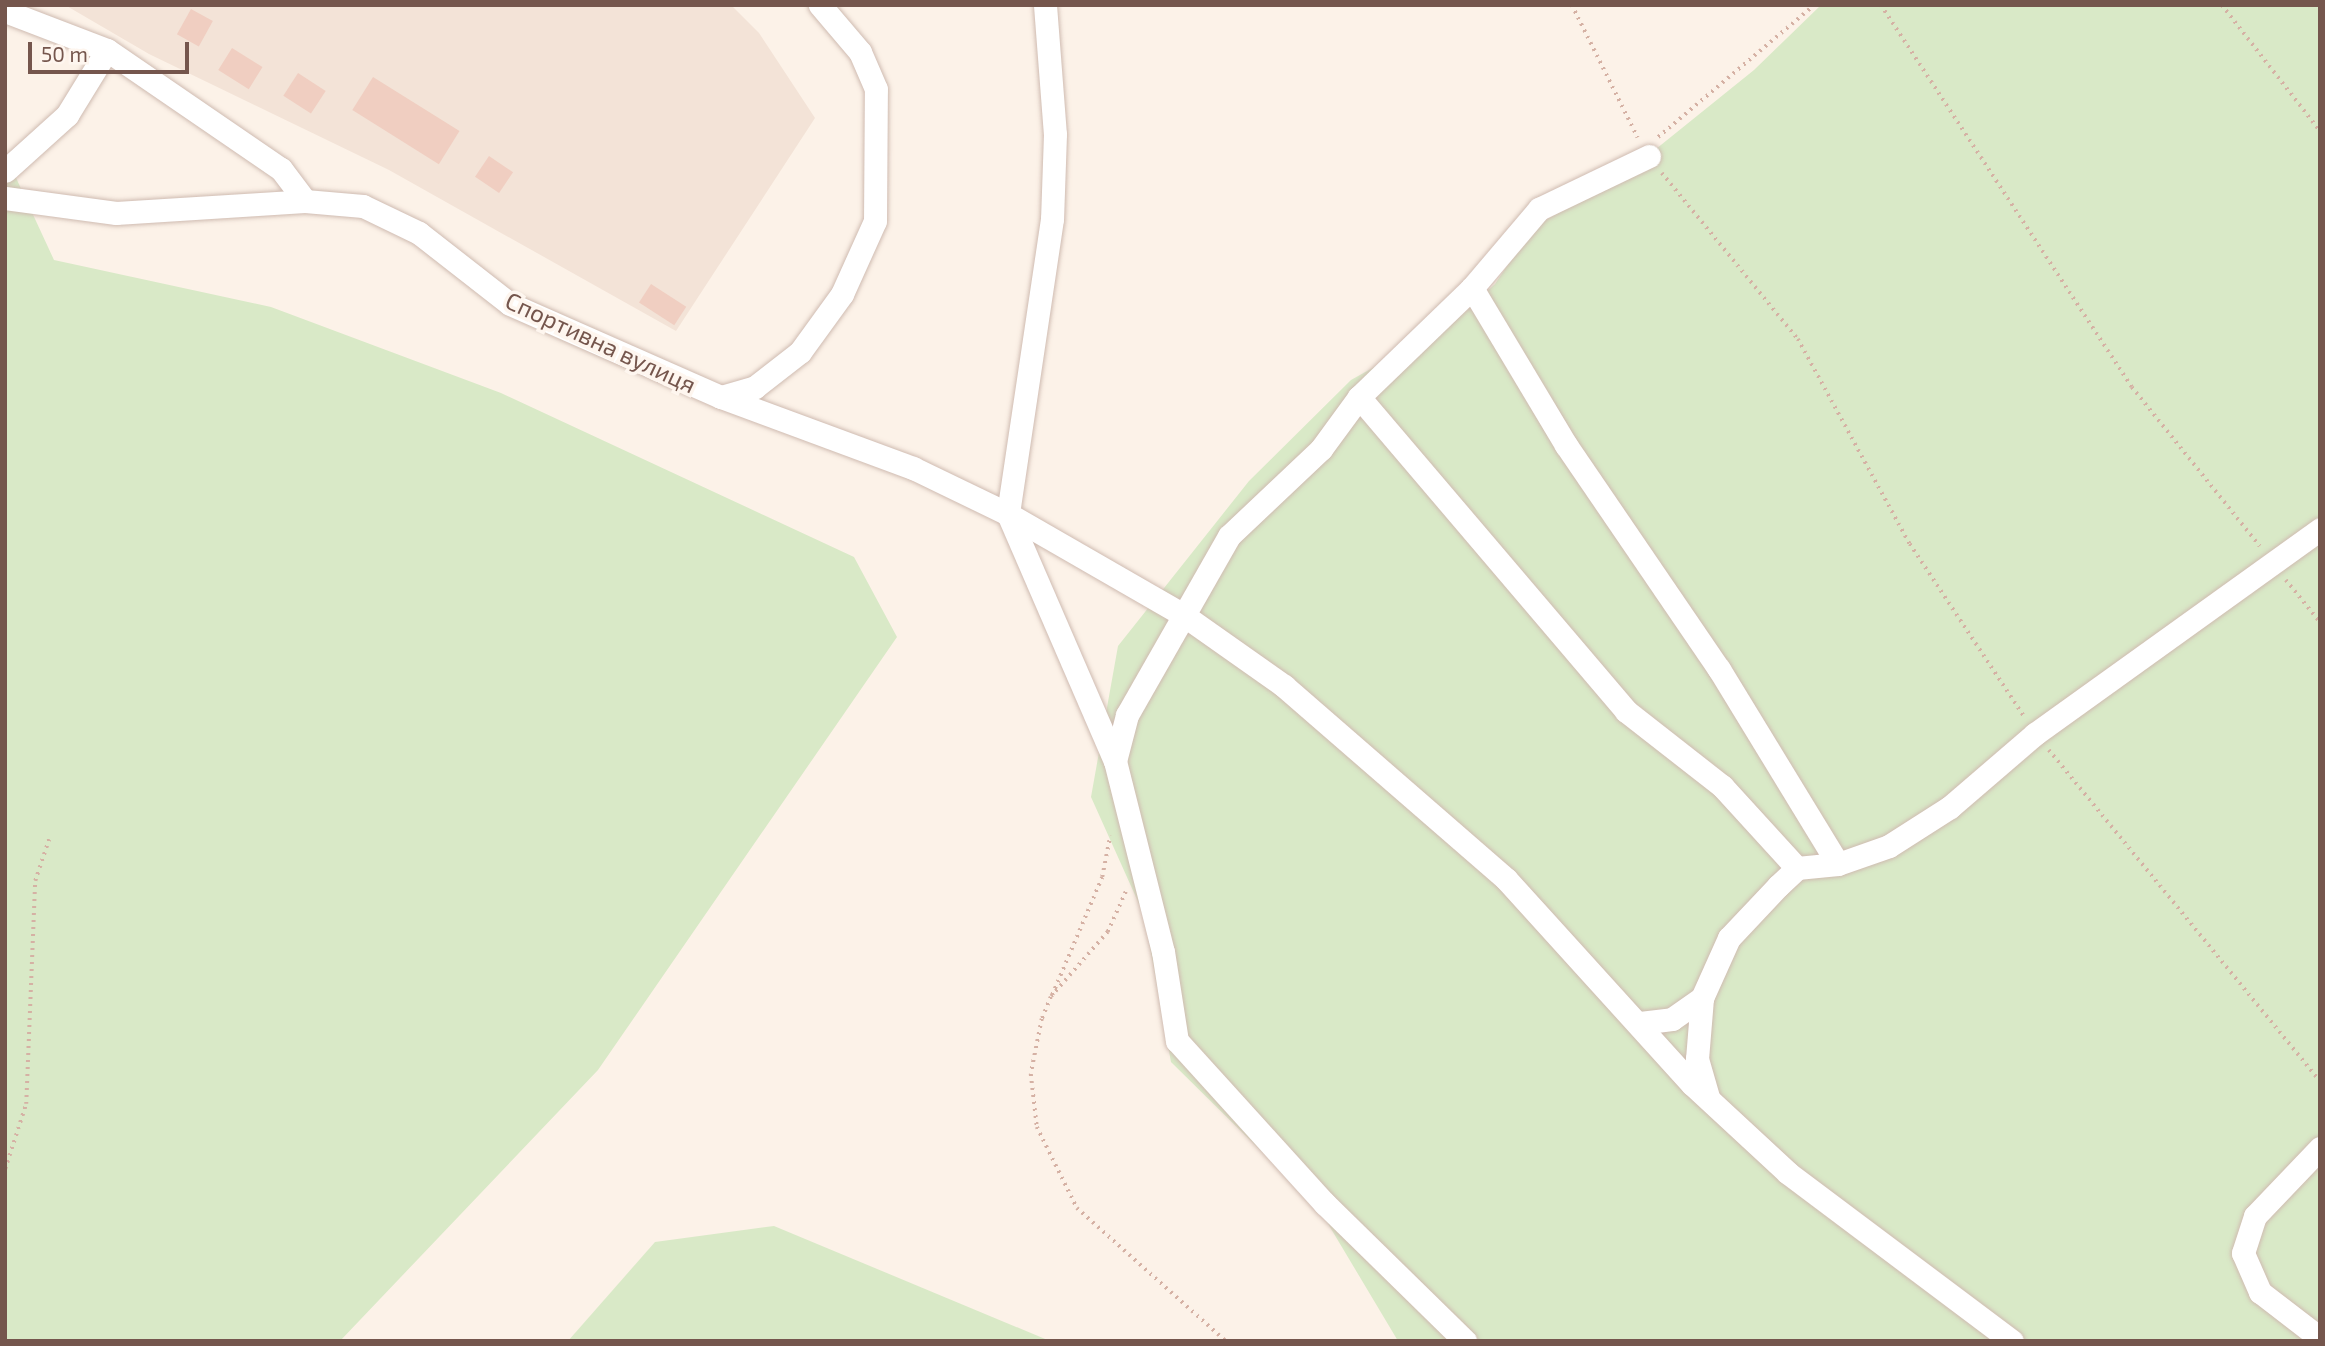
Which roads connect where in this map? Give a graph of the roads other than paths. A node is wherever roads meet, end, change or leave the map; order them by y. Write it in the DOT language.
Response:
graph roads {
  1 [pos="820,5"];
  2 [pos="1045,5"];
  3 [pos="5,11"];
  4 [pos="107,50"];
  5 [pos="1649,156"];
  6 [pos="5,171"];
  7 [pos="5,198"];
  8 [pos="305,201"];
  9 [pos="1472,288"];
  10 [pos="721,397"];
  11 [pos="1359,397"];
  12 [pos="1008,514"];
  13 [pos="2320,529"];
  14 [pos="1182,614"];
  15 [pos="1115,761"];
  16 [pos="1838,864"];
  17 [pos="1797,868"];
  18 [pos="1702,998"];
  19 [pos="1640,1023"];
  20 [pos="1709,1100"];
  21 [pos="2320,1148"];
  22 [pos="2320,1338"];
  23 [pos="1465,1341"];
  24 [pos="2012,1341"];
  1 -- 10 [label="street, Спортивна вулиця"];
  2 -- 12 [label="street"];
  3 -- 4 [label="street"];
  4 -- 6 [label="street"];
  4 -- 8 [label="street"];
  5 -- 9 [label="street"];
  7 -- 8 [label="street, Спортивна вулиця"];
  8 -- 10 [label="street, Спортивна вулиця"];
  9 -- 11 [label="street"];
  9 -- 16 [label="street"];
  10 -- 12 [label="street"];
  11 -- 14 [label="street"];
  11 -- 17 [label="street"];
  12 -- 14 [label="street"];
  12 -- 15 [label="street"];
  13 -- 16 [label="street"];
  14 -- 15 [label="street"];
  14 -- 19 [label="street"];
  15 -- 23 [label="street"];
  16 -- 17 [label="street"];
  17 -- 18 [label="street"];
  18 -- 19 [label="street"];
  18 -- 20 [label="street"];
  19 -- 20 [label="street"];
  20 -- 24 [label="street"];
  21 -- 22 [label="street"];
}
